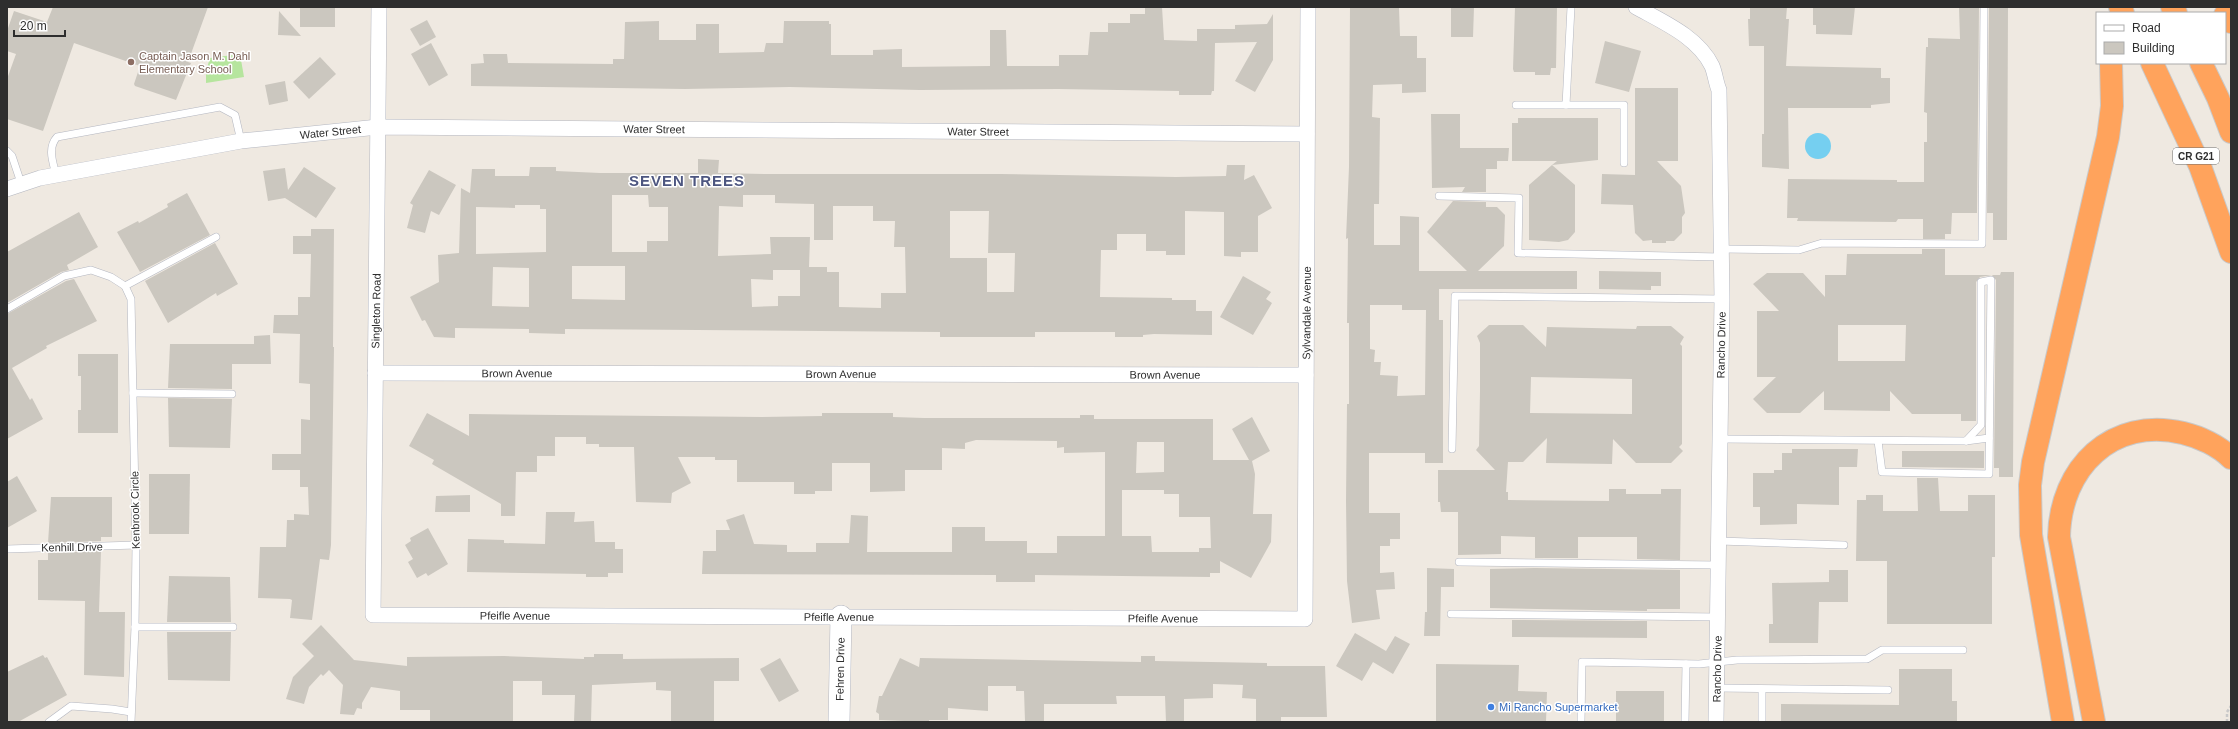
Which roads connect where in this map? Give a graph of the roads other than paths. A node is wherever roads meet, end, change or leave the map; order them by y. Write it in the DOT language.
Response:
graph roads {
  1 [pos="379,7"];
  2 [pos="1308,7"];
  3 [pos="1571,7"];
  4 [pos="1984,7"];
  5 [pos="1644,9"];
  6 [pos="2111,64"];
  7 [pos="2152,64"];
  8 [pos="2201,64"];
  9 [pos="1516,105"];
  10 [pos="1566,105"];
  11 [pos="378,127"];
  12 [pos="2231,132"];
  13 [pos="1307,134"];
  14 [pos="241,141"];
  15 [pos="7,151"];
  16 [pos="1624,163"];
  17 [pos="56,175"];
  18 [pos="21,183"];
  19 [pos="7,189"];
  20 [pos="1439,196"];
  21 [pos="216,237"];
  22 [pos="2231,252"];
  23 [pos="1721,253"];
  24 [pos="125,286"];
  25 [pos="1722,299"];
  26 [pos="7,309"];
  27 [pos="375,373"];
  28 [pos="1306,375"];
  29 [pos="133,393"];
  30 [pos="232,394"];
  31 [pos="1990,438"];
  32 [pos="1720,439"];
  33 [pos="1878,441"];
  34 [pos="1966,441"];
  35 [pos="1452,449"];
  36 [pos="2231,458"];
  37 [pos="1719,542"];
  38 [pos="1844,545"];
  39 [pos="136,546"];
  40 [pos="7,549"];
  41 [pos="1459,562"];
  42 [pos="1718,565"];
  43 [pos="1451,614"];
  44 [pos="373,615"];
  45 [pos="841,616"];
  46 [pos="1718,617"];
  47 [pos="1305,619"];
  48 [pos="135,627"];
  49 [pos="233,627"];
  50 [pos="1963,650"];
  51 [pos="1717,662"];
  52 [pos="1686,664"];
  53 [pos="1717,688"];
  54 [pos="1762,689"];
  55 [pos="1888,690"];
  56 [pos="131,712"];
  57 [pos="2098,719"];
  58 [pos="49,722"];
  59 [pos="131,722"];
  60 [pos="840,722"];
  61 [pos="1581,722"];
  62 [pos="1685,722"];
  63 [pos="1716,722"];
  64 [pos="1762,722"];
  65 [pos="2063,722"];
  1 -- 11 [label="street, Singleton Road"];
  2 -- 13 [label="street, Sylvandale Avenue"];
  3 -- 10 [label="lane"];
  4 -- 23 [label="lane"];
  5 -- 23 [label="street, Rancho Drive"];
  6 -- 65 [label="highway"];
  7 -- 22 [label="highway, CR G21"];
  8 -- 12 [label="highway"];
  9 -- 10 [label="lane"];
  10 -- 16 [label="lane"];
  11 -- 13 [label="street, Water Street"];
  11 -- 14 [label="street, Water Street"];
  11 -- 27 [label="street, Singleton Road"];
  13 -- 28 [label="street, Sylvandale Avenue"];
  14 -- 17 [label="street, Water Street"];
  14 -- 17 [label="lane"];
  15 -- 18 [label="lane"];
  17 -- 18 [label="street, Water Street"];
  18 -- 19 [label="street, Water Street"];
  20 -- 23 [label="lane"];
  21 -- 24 [label="lane"];
  23 -- 25 [label="street, Rancho Drive"];
  24 -- 26 [label="lane"];
  24 -- 29 [label="lane, Kenbrook Circle"];
  25 -- 32 [label="street, Rancho Drive"];
  25 -- 35 [label="lane"];
  27 -- 28 [label="street, Brown Avenue"];
  27 -- 44 [label="street, Singleton Road"];
  28 -- 47 [label="street, Sylvandale Avenue"];
  29 -- 30 [label="lane"];
  29 -- 39 [label="lane, Kenbrook Circle"];
  31 -- 33 [label="lane"];
  31 -- 34 [label="lane"];
  31 -- 34 [label="lane"];
  32 -- 33 [label="lane"];
  32 -- 37 [label="street, Rancho Drive"];
  33 -- 34 [label="lane"];
  36 -- 57 [label="highway"];
  37 -- 38 [label="lane"];
  37 -- 42 [label="street, Rancho Drive"];
  39 -- 40 [label="lane, Kenhill Drive"];
  39 -- 48 [label="lane, Kenbrook Circle"];
  41 -- 42 [label="lane"];
  42 -- 46 [label="street, Rancho Drive"];
  43 -- 46 [label="lane"];
  44 -- 45 [label="street, Pfeifle Avenue"];
  45 -- 47 [label="street, Pfeifle Avenue"];
  45 -- 60 [label="street, Fehren Drive"];
  46 -- 51 [label="street, Rancho Drive"];
  48 -- 49 [label="lane"];
  48 -- 56 [label="lane, Kenbrook Circle"];
  50 -- 51 [label="lane"];
  51 -- 52 [label="lane"];
  51 -- 53 [label="street, Rancho Drive"];
  52 -- 61 [label="lane"];
  52 -- 62 [label="lane"];
  53 -- 54 [label="lane"];
  53 -- 63 [label="street, Rancho Drive"];
  54 -- 55 [label="lane"];
  54 -- 64 [label="lane"];
  56 -- 58 [label="lane"];
  56 -- 59 [label="lane, Kenbrook Circle"];
}
